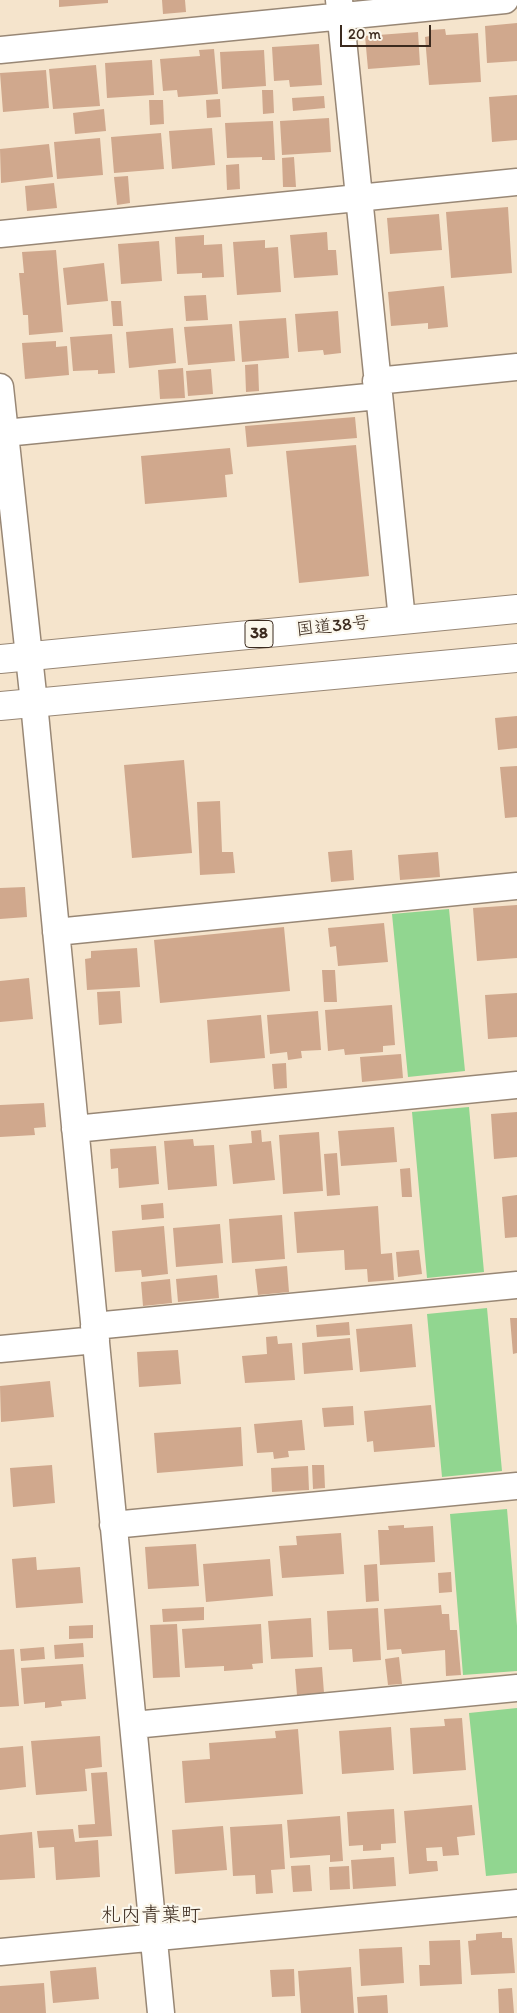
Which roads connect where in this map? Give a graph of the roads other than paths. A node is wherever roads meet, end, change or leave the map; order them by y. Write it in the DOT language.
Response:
graph roads {
  1 [pos="506,0"];
  2 [pos="340,8"];
  3 [pos="0,50"];
  4 [pos="517,182"];
  5 [pos="360,198"];
  6 [pos="0,234"];
  7 [pos="517,367"];
  8 [pos="0,386"];
  9 [pos="377,389"];
  10 [pos="3,422"];
  11 [pos="517,609"];
  12 [pos="402,620"];
  13 [pos="28,657"];
  14 [pos="517,658"];
  15 [pos="0,659"];
  16 [pos="34,703"];
  17 [pos="0,706"];
  18 [pos="517,886"];
  19 [pos="56,932"];
  20 [pos="517,1085"];
  21 [pos="75,1129"];
  22 [pos="517,1285"];
  23 [pos="95,1333"];
  24 [pos="0,1349"];
  25 [pos="517,1486"];
  26 [pos="113,1525"];
  27 [pos="517,1688"];
  28 [pos="134,1725"];
  29 [pos="517,1902"];
  30 [pos="153,1937"];
  31 [pos="0,1952"];
  32 [pos="161,2013"];
  1 -- 2 [label="street"];
  2 -- 3 [label="street"];
  2 -- 5 [label="street"];
  4 -- 5 [label="street"];
  5 -- 6 [label="street"];
  5 -- 9 [label="street"];
  7 -- 9 [label="street"];
  8 -- 10 [label="street"];
  9 -- 10 [label="street"];
  9 -- 12 [label="street"];
  10 -- 13 [label="street"];
  11 -- 12 [label="highway, 国道38号 / 38"];
  12 -- 13 [label="highway, 国道38号 / 38"];
  13 -- 15 [label="highway, 国道38号 / 38"];
  13 -- 16 [label="street"];
  14 -- 16 [label="highway"];
  16 -- 17 [label="highway"];
  16 -- 19 [label="street"];
  18 -- 19 [label="street"];
  19 -- 21 [label="street"];
  20 -- 21 [label="street"];
  21 -- 23 [label="street"];
  22 -- 23 [label="street"];
  23 -- 24 [label="street"];
  23 -- 26 [label="street"];
  25 -- 26 [label="street"];
  26 -- 28 [label="street"];
  27 -- 28 [label="street"];
  28 -- 30 [label="street"];
  29 -- 30 [label="street"];
  30 -- 31 [label="street"];
  30 -- 32 [label="street"];
}
